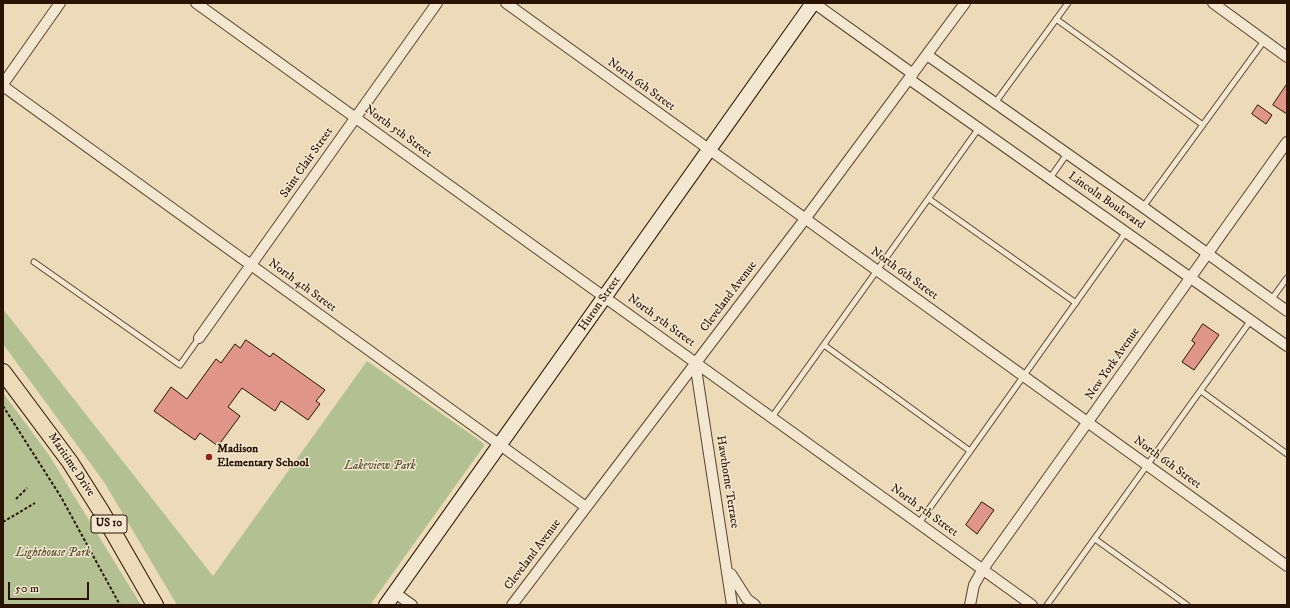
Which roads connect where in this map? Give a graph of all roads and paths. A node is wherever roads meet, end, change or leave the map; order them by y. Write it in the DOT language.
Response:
graph roads {
  1 [pos="60,3"];
  2 [pos="196,3"];
  3 [pos="437,3"];
  4 [pos="506,3"];
  5 [pos="814,3"];
  6 [pos="965,3"];
  7 [pos="1068,3"];
  8 [pos="1213,3"];
  9 [pos="1056,19"];
  10 [pos="1264,41"];
  11 [pos="927,55"];
  12 [pos="1287,57"];
  13 [pos="911,77"];
  14 [pos="3,85"];
  15 [pos="995,103"];
  16 [pos="355,117"];
  17 [pos="1202,125"];
  18 [pos="979,128"];
  19 [pos="1287,142"];
  20 [pos="709,150"];
  21 [pos="1067,154"];
  22 [pos="1050,178"];
  23 [pos="929,199"];
  24 [pos="1143,207"];
  25 [pos="805,219"];
  26 [pos="1127,232"];
  27 [pos="1207,253"];
  28 [pos="34,262"];
  29 [pos="251,265"];
  30 [pos="878,271"];
  31 [pos="1190,276"];
  32 [pos="1287,278"];
  33 [pos="605,298"];
  34 [pos="1272,300"];
  35 [pos="1076,303"];
  36 [pos="1287,311"];
  37 [pos="1252,320"];
  38 [pos="198,338"];
  39 [pos="824,345"];
  40 [pos="1287,346"];
  41 [pos="695,362"];
  42 [pos="3,372"];
  43 [pos="1024,376"];
  44 [pos="1201,391"];
  45 [pos="3,406"];
  46 [pos="772,417"];
  47 [pos="1088,422"];
  48 [pos="501,445"];
  49 [pos="970,451"];
  50 [pos="1287,454"];
  51 [pos="1148,465"];
  52 [pos="27,488"];
  53 [pos="16,499"];
  54 [pos="35,503"];
  55 [pos="586,507"];
  56 [pos="3,522"];
  57 [pos="919,523"];
  58 [pos="1094,539"];
  59 [pos="727,566"];
  60 [pos="1287,566"];
  61 [pos="983,570"];
  62 [pos="394,593"];
  63 [pos="120,605"];
  64 [pos="155,605"];
  65 [pos="386,605"];
  66 [pos="412,605"];
  67 [pos="512,605"];
  68 [pos="732,605"];
  69 [pos="755,605"];
  70 [pos="970,605"];
  71 [pos="1032,605"];
  72 [pos="1047,605"];
  73 [pos="1187,605"];
  1 -- 14 [label="street"];
  2 -- 16 [label="street, North 5th Street"];
  3 -- 16 [label="street, Saint Clair Street"];
  4 -- 20 [label="street, North 6th Street"];
  5 -- 13 [label="street, Lincoln Boulevard"];
  5 -- 20 [label="street, Huron Street"];
  6 -- 11 [label="street, Cleveland Avenue"];
  7 -- 9 [label="lane"];
  8 -- 10 [label="street"];
  9 -- 15 [label="lane"];
  9 -- 17 [label="lane"];
  10 -- 12 [label="street"];
  10 -- 17 [label="lane"];
  11 -- 13 [label="street, Cleveland Avenue"];
  11 -- 15 [label="street, Lincoln Boulevard"];
  13 -- 18 [label="street, Lincoln Boulevard"];
  13 -- 25 [label="street, Cleveland Avenue"];
  14 -- 29 [label="street, North 4th Street"];
  15 -- 21 [label="street, Lincoln Boulevard"];
  16 -- 29 [label="street, Saint Clair Street"];
  16 -- 33 [label="street, North 5th Street"];
  17 -- 24 [label="lane"];
  18 -- 22 [label="street, Lincoln Boulevard"];
  18 -- 23 [label="lane"];
  19 -- 27 [label="street, New York Avenue"];
  20 -- 25 [label="street, North 6th Street"];
  20 -- 33 [label="street, Huron Street"];
  21 -- 22 [label="lane"];
  21 -- 24 [label="street, Lincoln Boulevard"];
  22 -- 26 [label="street, Lincoln Boulevard"];
  23 -- 30 [label="lane"];
  23 -- 35 [label="lane"];
  24 -- 27 [label="street, Lincoln Boulevard"];
  25 -- 30 [label="street, North 6th Street"];
  25 -- 41 [label="street, Cleveland Avenue"];
  26 -- 31 [label="street, Lincoln Boulevard"];
  26 -- 35 [label="lane"];
  27 -- 31 [label="street, New York Avenue"];
  27 -- 34 [label="street, Lincoln Boulevard"];
  28 -- 38 [label="lane"];
  29 -- 38 [label="street, Saint Clair Street"];
  29 -- 48 [label="street, North 4th Street"];
  30 -- 39 [label="lane"];
  30 -- 43 [label="street, North 6th Street"];
  31 -- 37 [label="street, Lincoln Boulevard"];
  31 -- 47 [label="street, New York Avenue"];
  32 -- 34 [label="lane"];
  33 -- 41 [label="street, North 5th Street"];
  33 -- 48 [label="street, Huron Street"];
  34 -- 36 [label="street, Lincoln Boulevard"];
  35 -- 43 [label="lane"];
  37 -- 40 [label="street, Lincoln Boulevard"];
  37 -- 44 [label="lane"];
  39 -- 46 [label="lane"];
  39 -- 49 [label="lane"];
  41 -- 46 [label="street, North 5th Street"];
  41 -- 55 [label="street, Cleveland Avenue"];
  41 -- 59 [label="street, Hawthorne Terrace"];
  42 -- 64 [label="main road, Maritime Drive / US 10"];
  43 -- 47 [label="street, North 6th Street"];
  43 -- 49 [label="lane"];
  44 -- 50 [label="lane"];
  44 -- 51 [label="lane"];
  45 -- 63 [label="path"];
  46 -- 57 [label="street, North 5th Street"];
  47 -- 51 [label="street, North 6th Street"];
  47 -- 61 [label="street, New York Avenue"];
  48 -- 55 [label="street, North 4th Street"];
  48 -- 62 [label="street, Huron Street"];
  49 -- 57 [label="lane"];
  51 -- 58 [label="lane"];
  51 -- 60 [label="street, North 6th Street"];
  52 -- 53 [label="path"];
  54 -- 56 [label="path"];
  55 -- 67 [label="street, Cleveland Avenue"];
  57 -- 61 [label="street, North 5th Street"];
  58 -- 72 [label="lane"];
  58 -- 73 [label="lane"];
  59 -- 68 [label="street, Hawthorne Terrace"];
  59 -- 69 [label="street"];
  61 -- 70 [label="street, New York Avenue"];
  61 -- 71 [label="street, North 5th Street"];
  62 -- 65 [label="street, Huron Street"];
  62 -- 66 [label="street"];
}
